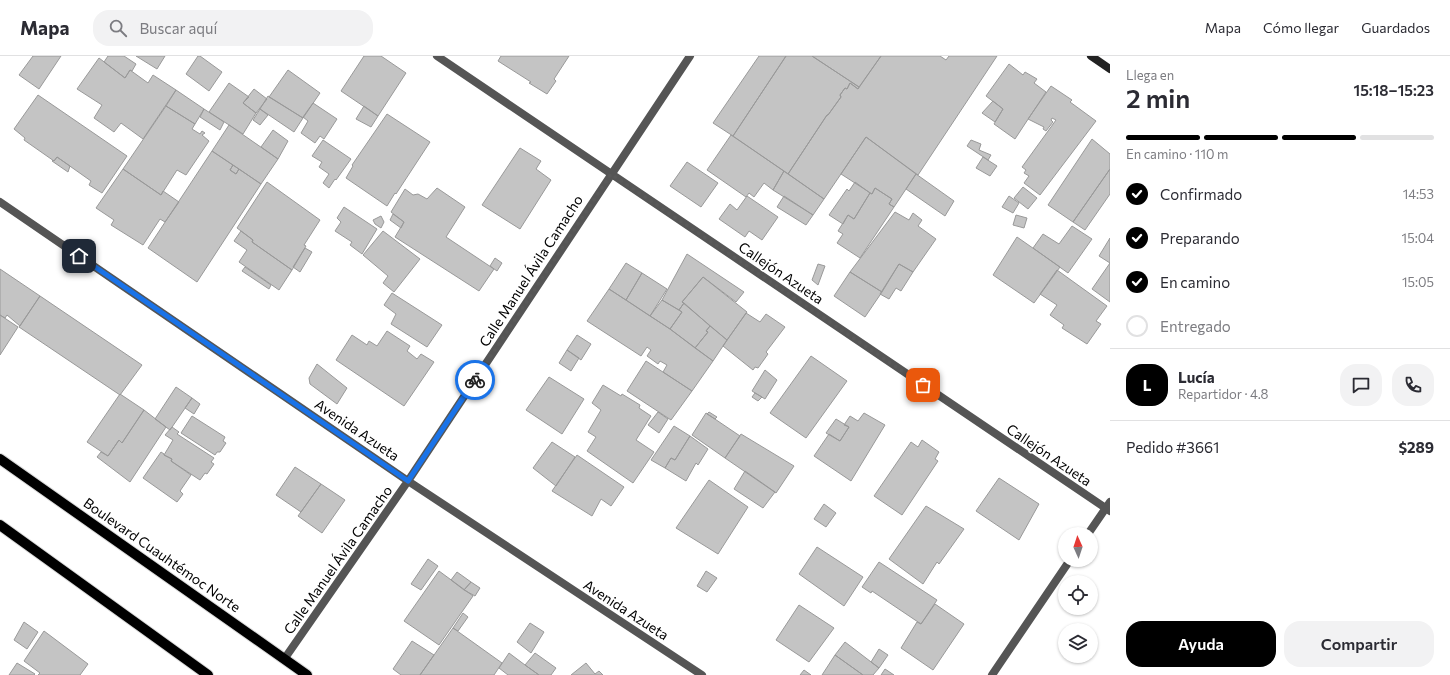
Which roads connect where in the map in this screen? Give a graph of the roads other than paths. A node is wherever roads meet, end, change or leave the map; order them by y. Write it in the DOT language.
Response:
graph roads {
  1 [pos="437,56"];
  2 [pos="690,56"];
  3 [pos="1091,56"];
  4 [pos="1110,68"];
  5 [pos="611,174"];
  6 [pos="0,202"];
  7 [pos="0,459"];
  8 [pos="408,481"];
  9 [pos="1108,507"];
  10 [pos="0,525"];
  11 [pos="1093,527"];
  12 [pos="1065,567"];
  13 [pos="284,658"];
  14 [pos="208,675"];
  15 [pos="307,675"];
  16 [pos="702,675"];
  17 [pos="992,675"];
  1 -- 5 [label="street, Callejón Azueta"];
  2 -- 5 [label="street, Calle Manuel Ávila Camacho"];
  3 -- 4 [label="street"];
  5 -- 8 [label="street, Calle Manuel Ávila Camacho"];
  5 -- 9 [label="street, Callejón Azueta"];
  6 -- 8 [label="street, Avenida Azueta"];
  7 -- 13 [label="main road, Boulevard Cuauhtémoc Norte"];
  8 -- 13 [label="street, Calle Manuel Ávila Camacho"];
  8 -- 16 [label="street, Avenida Azueta"];
  9 -- 11 [label="street"];
  10 -- 14 [label="main road"];
  12 -- 17 [label="street"];
  13 -- 15 [label="main road, Boulevard Cuauhtémoc Norte"];
}
